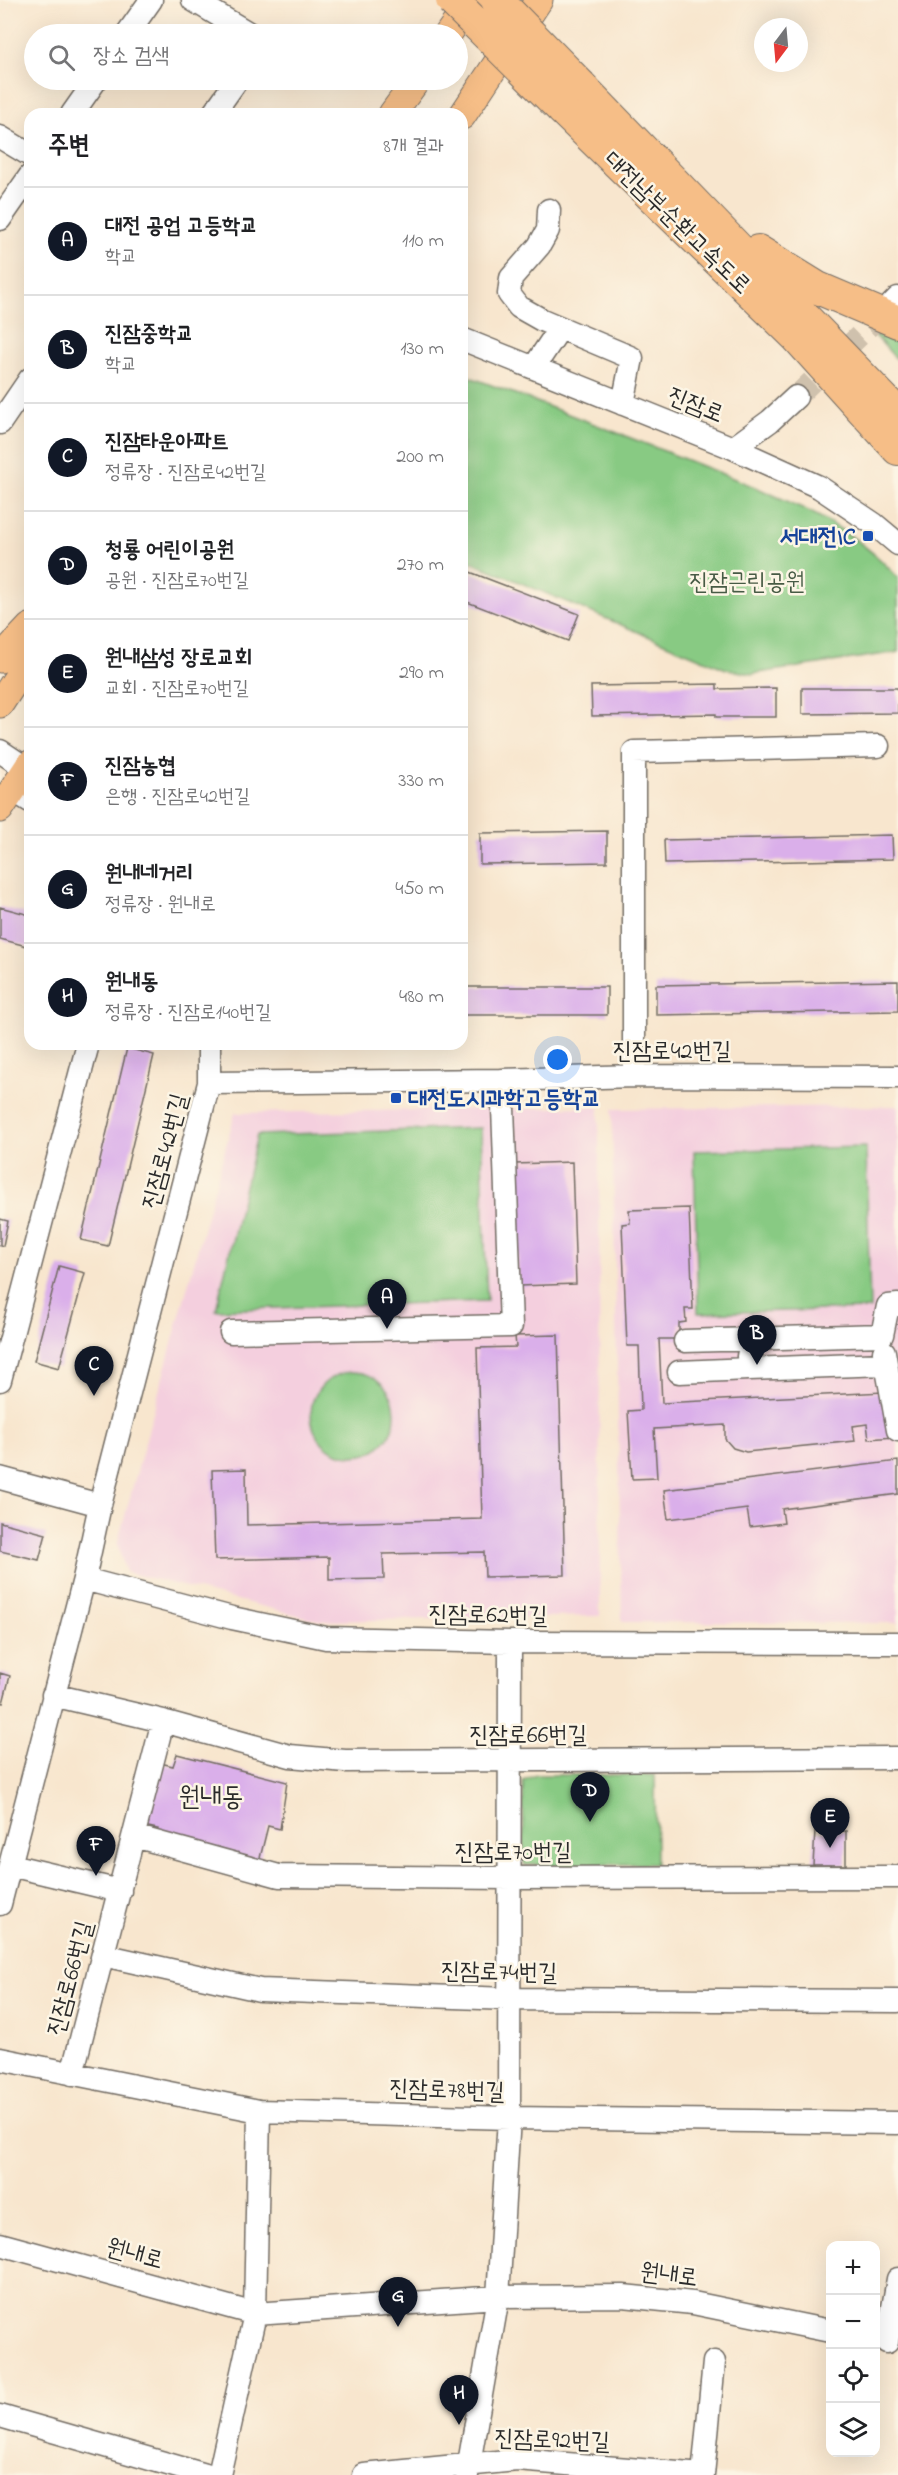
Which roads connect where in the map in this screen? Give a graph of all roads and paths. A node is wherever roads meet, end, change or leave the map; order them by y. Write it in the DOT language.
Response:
graph roads {
  1 [pos="151,0"];
  2 [pos="193,0"];
  3 [pos="452,0"];
  4 [pos="472,0"];
  5 [pos="497,0"];
  6 [pos="539,0"];
  7 [pos="134,24"];
  8 [pos="233,24"];
  9 [pos="455,24"];
  10 [pos="89,90"];
  11 [pos="230,90"];
  12 [pos="410,90"];
  13 [pos="572,97"];
  14 [pos="76,108"];
  15 [pos="217,108"];
  16 [pos="396,108"];
  17 [pos="467,108"];
  18 [pos="0,137"];
  19 [pos="24,152"];
  20 [pos="24,185"];
  21 [pos="549,210"];
  22 [pos="0,219"];
  23 [pos="721,229"];
  24 [pos="896,308"];
  25 [pos="560,328"];
  26 [pos="468,341"];
  27 [pos="534,367"];
  28 [pos="24,388"];
  29 [pos="796,397"];
  30 [pos="623,404"];
  31 [pos="898,414"];
  32 [pos="0,423"];
  33 [pos="733,448"];
  34 [pos="898,449"];
  35 [pos="898,544"];
  36 [pos="24,633"];
  37 [pos="0,659"];
  38 [pos="24,667"];
  39 [pos="0,704"];
  40 [pos="878,746"];
  41 [pos="0,751"];
  42 [pos="20,787"];
  43 [pos="86,1050"];
  44 [pos="209,1050"];
  45 [pos="634,1076"];
  46 [pos="898,1077"];
  47 [pos="502,1080"];
  48 [pos="209,1083"];
  49 [pos="898,1305"];
  50 [pos="231,1332"];
  51 [pos="882,1335"];
  52 [pos="747,1339"];
  53 [pos="685,1341"];
  54 [pos="885,1364"];
  55 [pos="749,1369"];
  56 [pos="679,1372"];
  57 [pos="0,1380"];
  58 [pos="898,1430"];
  59 [pos="0,1479"];
  60 [pos="100,1505"];
  61 [pos="84,1579"];
  62 [pos="510,1642"];
  63 [pos="898,1644"];
  64 [pos="53,1695"];
  65 [pos="163,1721"];
  66 [pos="898,1758"];
  67 [pos="511,1761"];
  68 [pos="134,1836"];
  69 [pos="10,1865"];
  70 [pos="898,1877"];
  71 [pos="510,1878"];
  72 [pos="120,1891"];
  73 [pos="0,1904"];
  74 [pos="103,1955"];
  75 [pos="509,1999"];
  76 [pos="898,2001"];
  77 [pos="0,2059"];
  78 [pos="72,2074"];
  79 [pos="259,2111"];
  80 [pos="509,2118"];
  81 [pos="898,2123"];
  82 [pos="0,2244"];
  83 [pos="898,2279"];
  84 [pos="498,2297"];
  85 [pos="255,2314"];
  86 [pos="826,2330"];
  87 [pos="887,2342"];
  88 [pos="714,2362"];
  89 [pos="0,2416"];
  90 [pos="468,2470"];
  91 [pos="206,2475"];
  92 [pos="219,2475"];
  93 [pos="364,2475"];
  94 [pos="703,2475"];
  1 -- 7 [label="street"];
  2 -- 8 [label="street"];
  3 -- 13 [label="highway, 대전남부순환고속도로, bridge"];
  4 -- 9 [label="main road"];
  5 -- 13 [label="highway, 대전남부순환고속도로, bridge"];
  6 -- 17 [label="main road"];
  10 -- 14 [label="street"];
  11 -- 15 [label="street"];
  12 -- 16 [label="main road"];
  13 -- 23 [label="highway, 대전남부순환고속도로"];
  13 -- 34 [label="highway, 대전남부순환고속도로"];
  18 -- 19 [label="street"];
  20 -- 22 [label="street"];
  21 -- 25 [label="street"];
  23 -- 24 [label="highway"];
  23 -- 31 [label="highway"];
  25 -- 27 [label="street"];
  25 -- 30 [label="street"];
  26 -- 27 [label="street, 진잠로"];
  27 -- 30 [label="street, 진잠로"];
  28 -- 32 [label="street"];
  29 -- 33 [label="street"];
  30 -- 33 [label="street, 진잠로"];
  33 -- 35 [label="street, 진잠로"];
  36 -- 37 [label="main road"];
  38 -- 39 [label="main road"];
  40 -- 45 [label="street"];
  41 -- 42 [label="street"];
  43 -- 57 [label="street"];
  44 -- 48 [label="street"];
  45 -- 46 [label="street, 진잠로42번길"];
  45 -- 47 [label="street, 진잠로42번길"];
  47 -- 48 [label="street, 진잠로42번길"];
  47 -- 50 [label="street"];
  48 -- 60 [label="street, 진잠로42번길"];
  49 -- 51 [label="street"];
  51 -- 52 [label="street"];
  51 -- 54 [label="street"];
  52 -- 53 [label="street"];
  52 -- 55 [label="street"];
  54 -- 55 [label="street"];
  54 -- 58 [label="street"];
  55 -- 56 [label="street"];
  59 -- 60 [label="street"];
  60 -- 61 [label="street, 진잠로42번길"];
  61 -- 62 [label="street, 진잠로62번길"];
  61 -- 64 [label="street, 진잠로42번길"];
  62 -- 63 [label="street, 진잠로62번길"];
  62 -- 67 [label="street"];
  64 -- 65 [label="street, 진잠로66번길"];
  64 -- 69 [label="street, 진잠로42번길"];
  65 -- 67 [label="street, 진잠로66번길"];
  65 -- 68 [label="street, 진잠로66번길"];
  66 -- 67 [label="street, 진잠로66번길"];
  67 -- 71 [label="street"];
  68 -- 71 [label="street, 진잠로70번길"];
  68 -- 72 [label="street, 진잠로66번길"];
  69 -- 72 [label="street"];
  69 -- 73 [label="street, 진잠로42번길"];
  70 -- 71 [label="street, 진잠로70번길"];
  71 -- 75 [label="street"];
  72 -- 74 [label="street, 진잠로66번길"];
  74 -- 75 [label="street, 진잠로74번길"];
  74 -- 78 [label="street, 진잠로66번길"];
  75 -- 76 [label="street, 진잠로74번길"];
  75 -- 80 [label="street"];
  77 -- 78 [label="street, 진잠로78번길"];
  78 -- 79 [label="street, 진잠로78번길"];
  79 -- 80 [label="street, 진잠로78번길"];
  79 -- 85 [label="street"];
  80 -- 81 [label="street, 진잠로78번길"];
  80 -- 84 [label="street"];
  82 -- 85 [label="street, 원내로"];
  83 -- 87 [label="street"];
  84 -- 85 [label="street, 원내로"];
  84 -- 86 [label="street, 원내로"];
  84 -- 90 [label="street"];
  85 -- 92 [label="street"];
  88 -- 94 [label="street"];
  89 -- 91 [label="street"];
  90 -- 93 [label="street, 진잠로92번길"];
  90 -- 94 [label="street, 진잠로92번길"];
}
